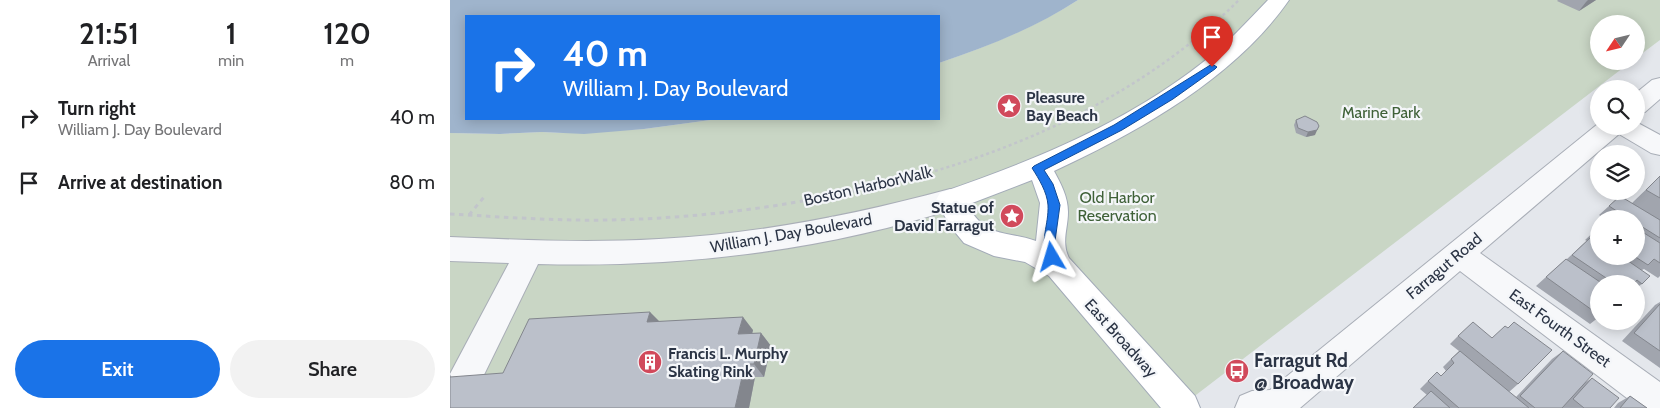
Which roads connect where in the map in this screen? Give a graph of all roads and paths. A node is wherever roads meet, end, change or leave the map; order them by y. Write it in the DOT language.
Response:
graph roads {
  1 [pos="1239,0"];
  2 [pos="1280,0"];
  3 [pos="1660,86"];
  4 [pos="1645,98"];
  5 [pos="1601,135"];
  6 [pos="1640,135"];
  7 [pos="1660,146"];
  8 [pos="1038,168"];
  9 [pos="484,198"];
  10 [pos="950,200"];
  11 [pos="450,214"];
  12 [pos="468,215"];
  13 [pos="450,249"];
  14 [pos="529,253"];
  15 [pos="1459,254"];
  16 [pos="1059,267"];
  17 [pos="467,374"];
  18 [pos="1660,402"];
  19 [pos="1269,407"];
  20 [pos="1183,408"];
  1 -- 12 [label="path, Boston HarborWalk"];
  2 -- 8 [label="main road, William J. Day Boulevard"];
  3 -- 4 [label="street"];
  5 -- 15 [label="street, Farragut Road"];
  6 -- 7 [label="street"];
  8 -- 10 [label="main road, William J. Day Boulevard"];
  8 -- 16 [label="main road, East Broadway"];
  9 -- 12 [label="path"];
  10 -- 14 [label="street, William J. Day Boulevard"];
  10 -- 16 [label="main road, East Broadway"];
  11 -- 12 [label="path, Boston HarborWalk"];
  13 -- 14 [label="street, William J. Day Boulevard"];
  14 -- 17 [label="street"];
  15 -- 18 [label="street, East Fourth Street"];
  15 -- 19 [label="street, Farragut Road"];
  16 -- 20 [label="main road, East Broadway"];
}
